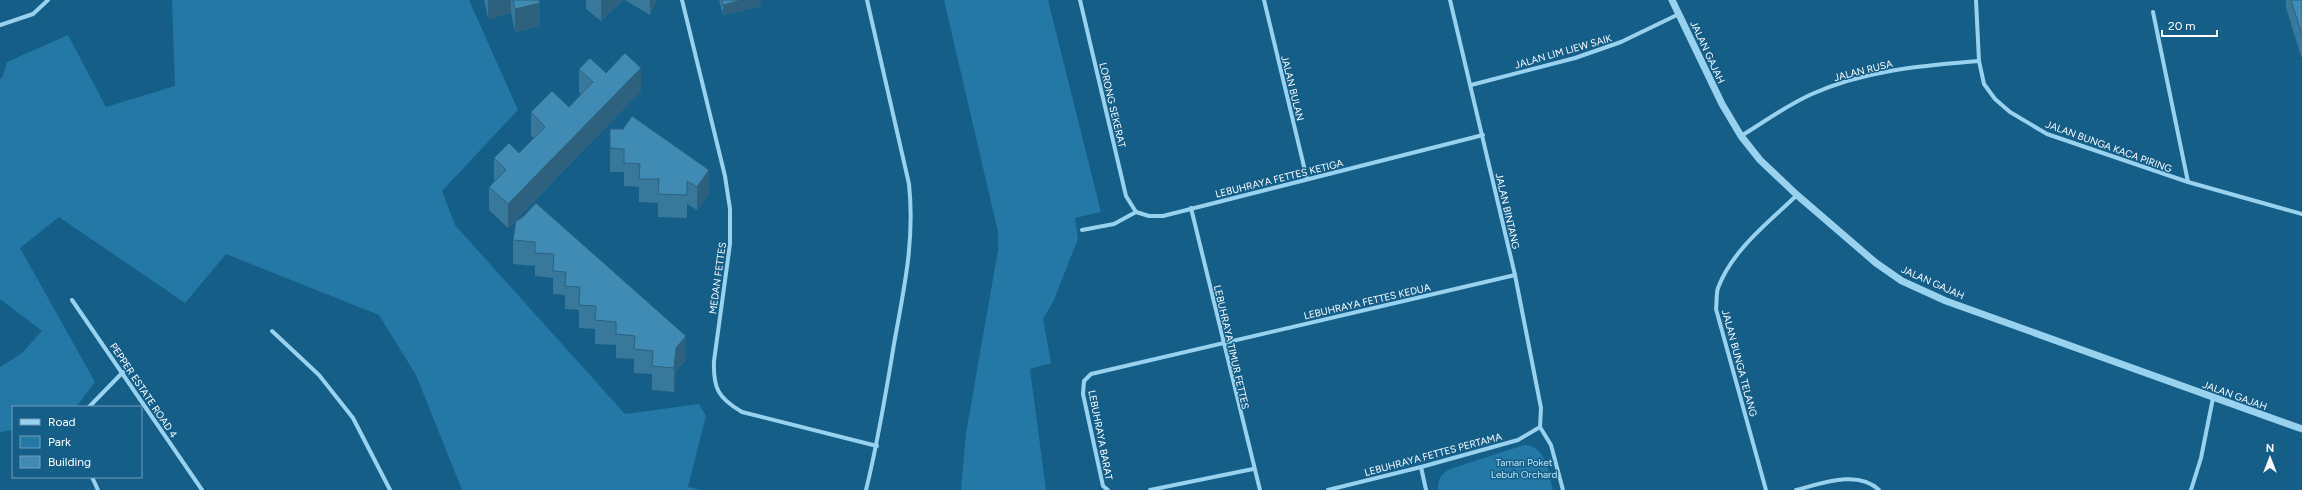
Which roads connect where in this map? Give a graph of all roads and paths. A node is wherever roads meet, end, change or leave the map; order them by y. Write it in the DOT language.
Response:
graph roads {
  1 [pos="48,0"];
  2 [pos="682,0"];
  3 [pos="867,0"];
  4 [pos="1080,0"];
  5 [pos="1264,0"];
  6 [pos="1450,0"];
  7 [pos="1672,0"];
  8 [pos="1976,0"];
  9 [pos="2153,12"];
  10 [pos="1679,14"];
  11 [pos="0,25"];
  12 [pos="1979,61"];
  13 [pos="1471,85"];
  14 [pos="1483,135"];
  15 [pos="1741,136"];
  16 [pos="1307,179"];
  17 [pos="2188,182"];
  18 [pos="1797,195"];
  19 [pos="1191,208"];
  20 [pos="1136,212"];
  21 [pos="2302,214"];
  22 [pos="1082,230"];
  23 [pos="1515,275"];
  24 [pos="72,300"];
  25 [pos="272,331"];
  26 [pos="1223,342"];
  27 [pos="123,372"];
  28 [pos="1084,381"];
  29 [pos="2213,398"];
  30 [pos="90,406"];
  31 [pos="1540,427"];
  32 [pos="2302,429"];
  33 [pos="877,446"];
  34 [pos="1421,467"];
  35 [pos="1253,469"];
  36 [pos="92,478"];
  37 [pos="98,490"];
  38 [pos="202,490"];
  39 [pos="390,490"];
  40 [pos="866,490"];
  41 [pos="1108,490"];
  42 [pos="1150,490"];
  43 [pos="1260,490"];
  44 [pos="1328,490"];
  45 [pos="1426,490"];
  46 [pos="1564,490"];
  47 [pos="1766,490"];
  48 [pos="1796,490"];
  49 [pos="1879,490"];
  50 [pos="2191,490"];
  1 -- 11 [label="street"];
  2 -- 33 [label="street, MEDAN FETTES"];
  3 -- 33 [label="street"];
  4 -- 20 [label="street, LORONG SEKERAT"];
  5 -- 16 [label="street, JALAN BULAN"];
  6 -- 13 [label="street, JALAN BINTANG"];
  7 -- 10 [label="street, JALAN GAJAH"];
  8 -- 12 [label="street, JALAN BUNGA KACA PIRING"];
  9 -- 17 [label="street"];
  10 -- 13 [label="street, JALAN LIM LIEW SAIK"];
  10 -- 15 [label="street, JALAN GAJAH"];
  12 -- 15 [label="street, JALAN RUSA"];
  12 -- 17 [label="street, JALAN BUNGA KACA PIRING"];
  13 -- 14 [label="street, JALAN BINTANG"];
  14 -- 16 [label="street, LEBUHRAYA FETTES KETIGA"];
  14 -- 23 [label="street, JALAN BINTANG"];
  15 -- 18 [label="street, JALAN GAJAH"];
  16 -- 19 [label="street, LEBUHRAYA FETTES KETIGA"];
  17 -- 21 [label="street, JALAN BUNGA KACA PIRING"];
  18 -- 29 [label="street, JALAN GAJAH"];
  18 -- 47 [label="street, JALAN BUNGA TELANG"];
  19 -- 20 [label="street, LEBUHRAYA FETTES KETIGA"];
  19 -- 26 [label="street, LEBUHRAYA TIMUR FETTES"];
  20 -- 22 [label="street"];
  23 -- 26 [label="street, LEBUHRAYA FETTES KEDUA"];
  23 -- 31 [label="street, JALAN BINTANG"];
  24 -- 27 [label="street, PEPPER ESTATE ROAD 4"];
  25 -- 39 [label="street"];
  26 -- 28 [label="street, LEBUHRAYA FETTES KEDUA"];
  26 -- 35 [label="street, LEBUHRAYA TIMUR FETTES"];
  27 -- 30 [label="street"];
  27 -- 38 [label="street, PEPPER ESTATE ROAD 4"];
  28 -- 41 [label="street, LEBUHRAYA BARAT"];
  29 -- 32 [label="street, JALAN GAJAH"];
  29 -- 50 [label="street"];
  31 -- 34 [label="street, LEBUHRAYA FETTES PERTAMA"];
  31 -- 46 [label="street"];
  33 -- 40 [label="street"];
  34 -- 44 [label="street, LEBUHRAYA FETTES PERTAMA"];
  34 -- 45 [label="street"];
  35 -- 42 [label="street"];
  35 -- 43 [label="street, LEBUHRAYA TIMUR FETTES"];
  36 -- 37 [label="street"];
  48 -- 49 [label="street"];
}
